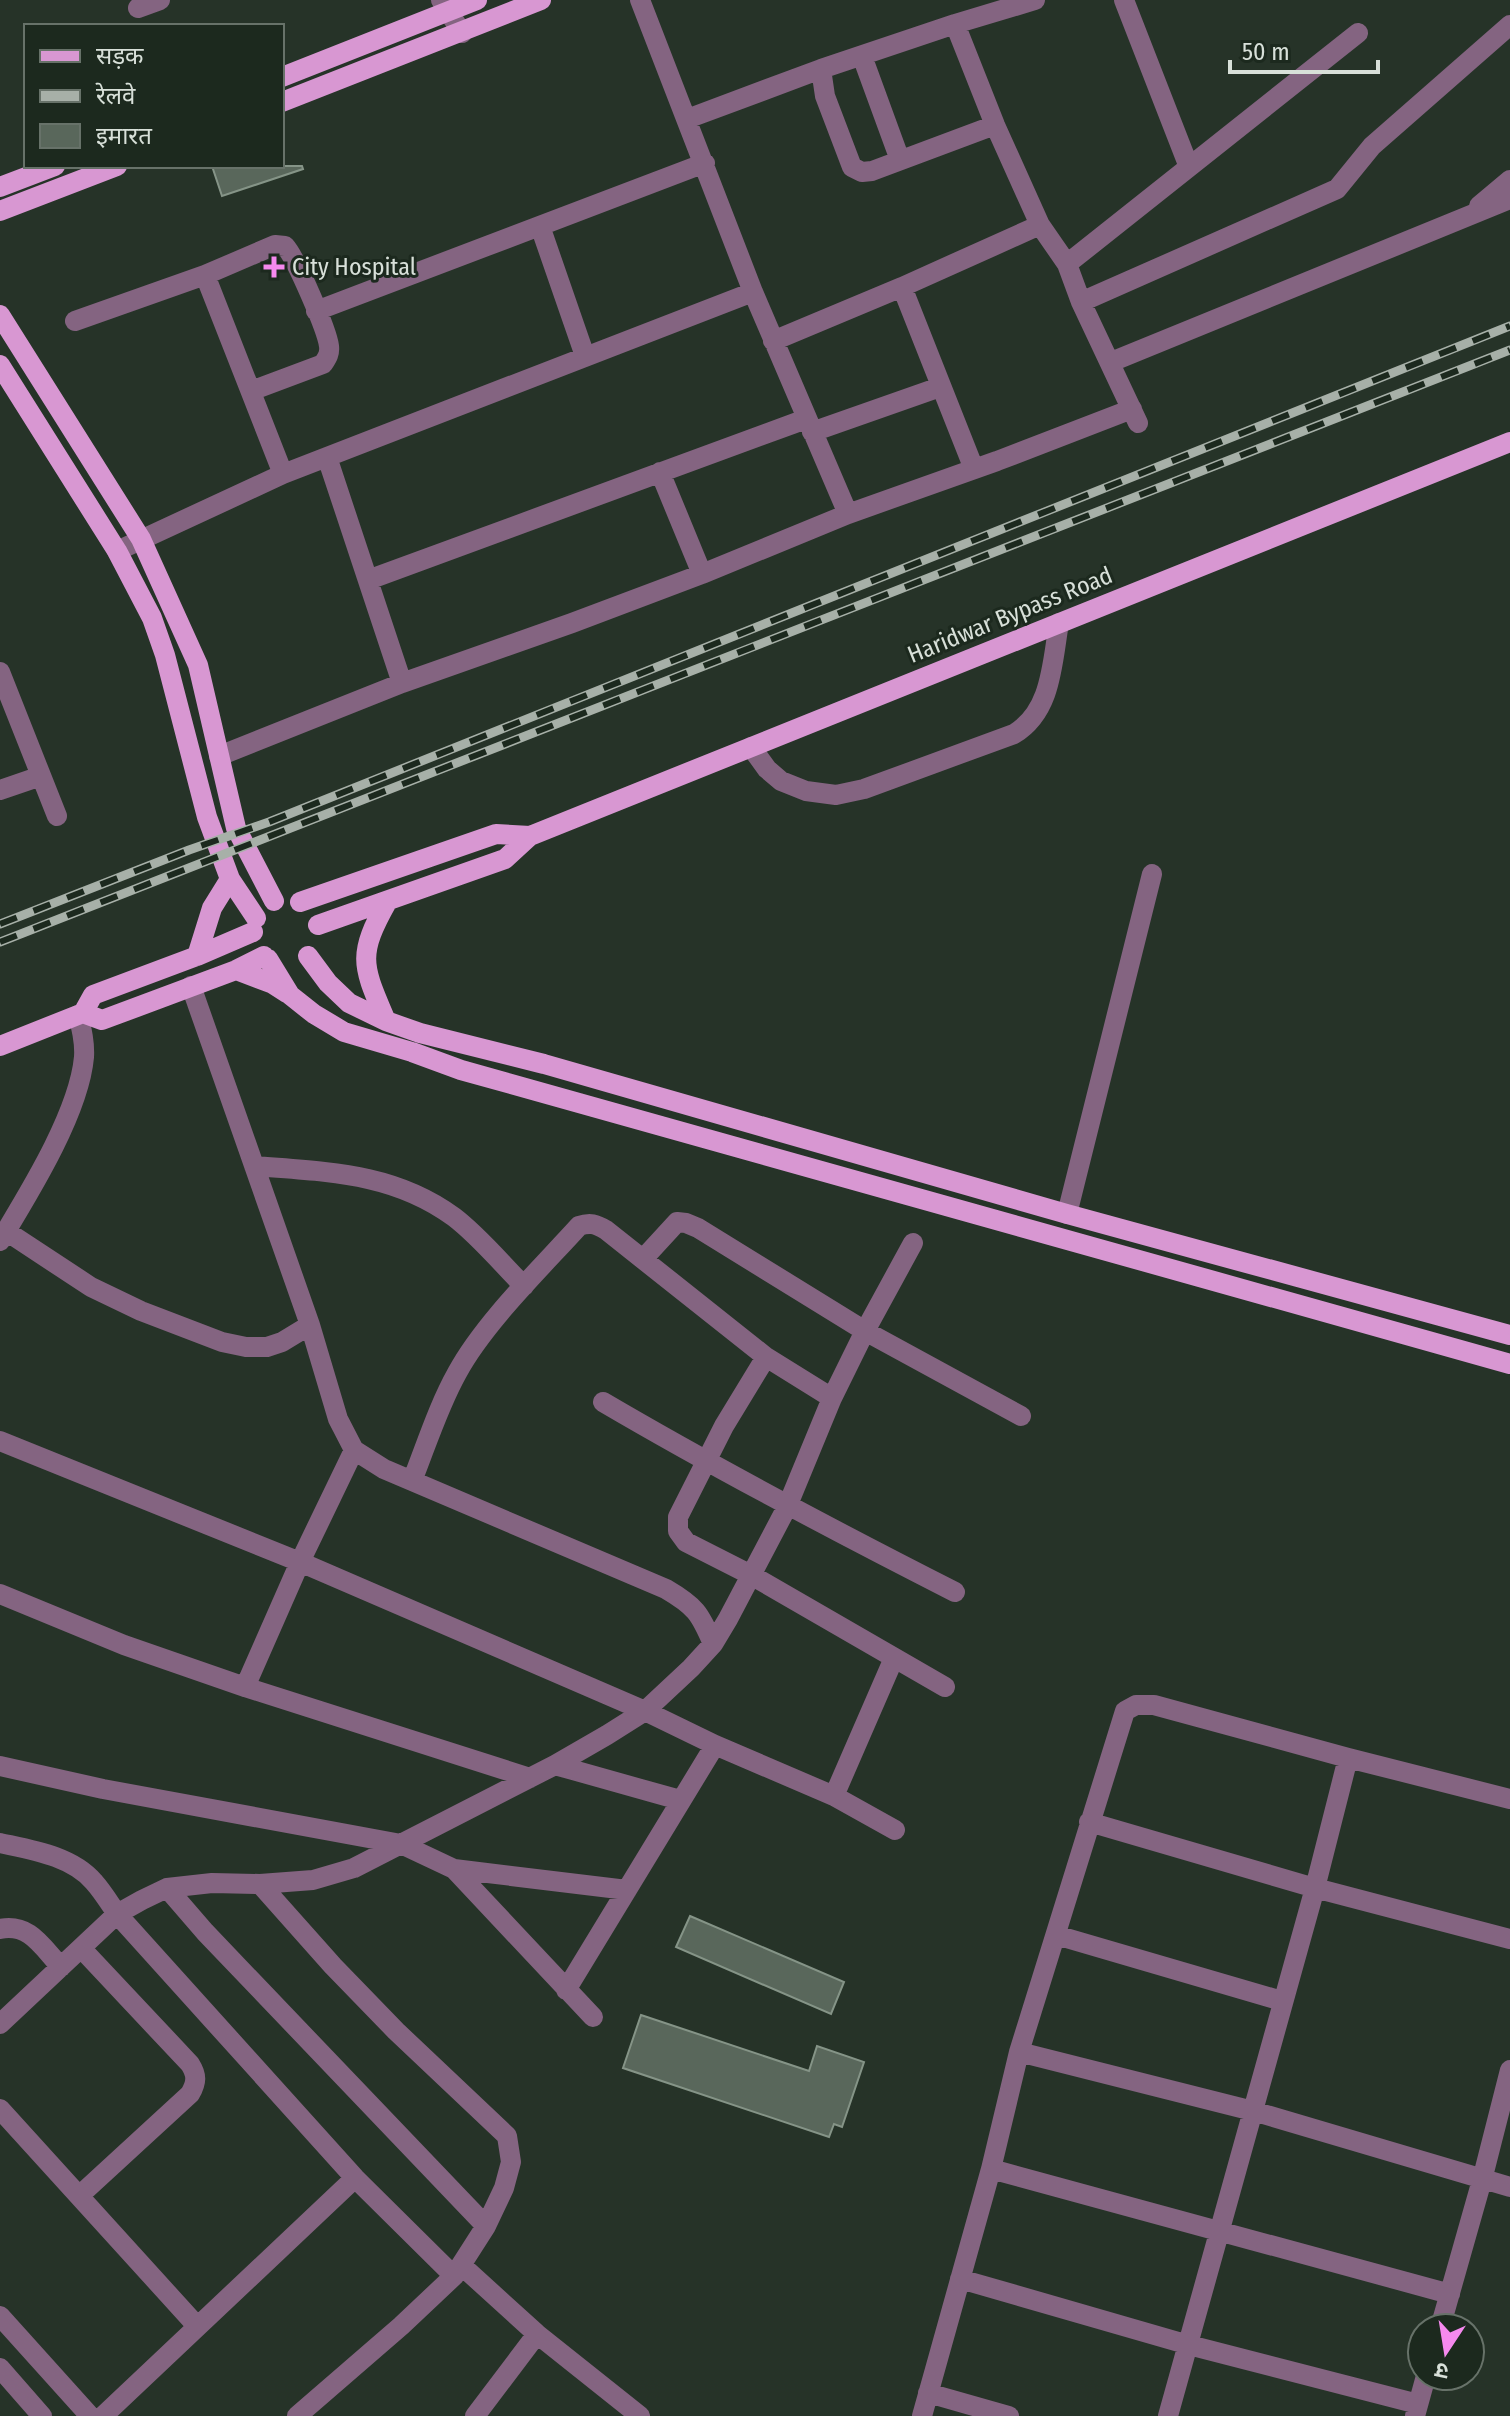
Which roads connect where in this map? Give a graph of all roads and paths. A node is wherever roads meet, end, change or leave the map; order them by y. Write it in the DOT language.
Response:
graph roads {
  1 [pos="160,0"];
  2 [pos="477,0"];
  3 [pos="640,0"];
  4 [pos="1035,0"];
  5 [pos="1124,0"];
  6 [pos="534,1"];
  7 [pos="445,6"];
  8 [pos="138,8"];
  9 [pos="980,8"];
  10 [pos="955,24"];
  11 [pos="1510,25"];
  12 [pos="462,33"];
  13 [pos="1358,33"];
  14 [pos="862,56"];
  15 [pos="821,69"];
  16 [pos="284,76"];
  17 [pos="284,101"];
  18 [pos="687,119"];
  19 [pos="995,125"];
  20 [pos="900,160"];
  21 [pos="705,163"];
  22 [pos="1189,167"];
  23 [pos="50,168"];
  24 [pos="112,168"];
  25 [pos="1510,180"];
  26 [pos="0,187"];
  27 [pos="1510,199"];
  28 [pos="0,211"];
  29 [pos="1467,216"];
  30 [pos="1040,225"];
  31 [pos="540,226"];
  32 [pos="1067,264"];
  33 [pos="205,275"];
  34 [pos="902,287"];
  35 [pos="753,292"];
  36 [pos="1081,302"];
  37 [pos="316,311"];
  38 [pos="0,315"];
  39 [pos="75,321"];
  40 [pos="773,341"];
  41 [pos="585,356"];
  42 [pos="1111,362"];
  43 [pos="0,365"];
  44 [pos="6,384"];
  45 [pos="940,387"];
  46 [pos="251,391"];
  47 [pos="809,426"];
  48 [pos="1510,442"];
  49 [pos="327,457"];
  50 [pos="974,469"];
  51 [pos="660,472"];
  52 [pos="283,474"];
  53 [pos="848,514"];
  54 [pos="141,539"];
  55 [pos="117,551"];
  56 [pos="702,574"];
  57 [pos="368,580"];
  58 [pos="1059,623"];
  59 [pos="402,683"];
  60 [pos="2,684"];
  61 [pos="751,747"];
  62 [pos="219,756"];
  63 [pos="41,776"];
  64 [pos="0,790"];
  65 [pos="57,816"];
  66 [pos="530,836"];
  67 [pos="1152,874"];
  68 [pos="230,879"];
  69 [pos="274,901"];
  70 [pos="300,902"];
  71 [pos="387,902"];
  72 [pos="254,925"];
  73 [pos="318,925"];
  74 [pos="197,956"];
  75 [pos="308,956"];
  76 [pos="266,957"];
  77 [pos="236,970"];
  78 [pos="191,986"];
  79 [pos="290,995"];
  80 [pos="80,1014"];
  81 [pos="386,1021"];
  82 [pos="0,1046"];
  83 [pos="254,1166"];
  84 [pos="1067,1214"];
  85 [pos="3,1236"];
  86 [pos="913,1243"];
  87 [pos="643,1259"];
  88 [pos="524,1286"];
  89 [pos="310,1325"];
  90 [pos="865,1331"];
  91 [pos="1510,1335"];
  92 [pos="766,1357"];
  93 [pos="1510,1364"];
  94 [pos="832,1398"];
  95 [pos="603,1402"];
  96 [pos="1021,1416"];
  97 [pos="1,1445"];
  98 [pos="354,1450"];
  99 [pos="706,1462"];
  100 [pos="412,1481"];
  101 [pos="787,1507"];
  102 [pos="300,1562"];
  103 [pos="751,1575"];
  104 [pos="955,1592"];
  105 [pos="0,1594"];
  106 [pos="713,1644"];
  107 [pos="894,1658"];
  108 [pos="245,1687"];
  109 [pos="945,1687"];
  110 [pos="645,1711"];
  111 [pos="715,1745"];
  112 [pos="1348,1758"];
  113 [pos="555,1765"];
  114 [pos="0,1766"];
  115 [pos="530,1778"];
  116 [pos="834,1796"];
  117 [pos="1510,1799"];
  118 [pos="680,1800"];
  119 [pos="1089,1822"];
  120 [pos="895,1830"];
  121 [pos="0,1843"];
  122 [pos="401,1844"];
  123 [pos="454,1869"];
  124 [pos="260,1884"];
  125 [pos="167,1888"];
  126 [pos="1315,1888"];
  127 [pos="627,1890"];
  128 [pos="117,1914"];
  129 [pos="0,1929"];
  130 [pos="1056,1935"];
  131 [pos="1510,1939"];
  132 [pos="81,1948"];
  133 [pos="61,1967"];
  134 [pos="566,1990"];
  135 [pos="1282,2001"];
  136 [pos="593,2017"];
  137 [pos="0,2024"];
  138 [pos="1019,2052"];
  139 [pos="1510,2070"];
  140 [pos="0,2109"];
  141 [pos="1253,2111"];
  142 [pos="991,2169"];
  143 [pos="355,2178"];
  144 [pos="1482,2180"];
  145 [pos="1510,2187"];
  146 [pos="79,2196"];
  147 [pos="486,2226"];
  148 [pos="1220,2230"];
  149 [pos="458,2270"];
  150 [pos="960,2279"];
  151 [pos="1450,2294"];
  152 [pos="1445,2312"];
  153 [pos="0,2316"];
  154 [pos="197,2326"];
  155 [pos="537,2334"];
  156 [pos="1189,2345"];
  157 [pos="0,2368"];
  158 [pos="928,2393"];
  159 [pos="1416,2410"];
  160 [pos="42,2416"];
  161 [pos="90,2416"];
  162 [pos="103,2416"];
  163 [pos="297,2416"];
  164 [pos="475,2416"];
  165 [pos="640,2416"];
  166 [pos="922,2416"];
  167 [pos="1009,2416"];
  168 [pos="1168,2416"];
  1 -- 8 [label="street"];
  2 -- 7 [label="main road"];
  3 -- 18 [label="street"];
  4 -- 9 [label="street"];
  5 -- 22 [label="street"];
  6 -- 12 [label="main road"];
  7 -- 12 [label="street"];
  7 -- 16 [label="main road"];
  9 -- 10 [label="street"];
  10 -- 14 [label="street"];
  10 -- 19 [label="street"];
  11 -- 36 [label="street"];
  12 -- 17 [label="main road"];
  13 -- 22 [label="street"];
  14 -- 15 [label="street"];
  14 -- 20 [label="street"];
  15 -- 18 [label="street"];
  15 -- 20 [label="street"];
  18 -- 21 [label="street"];
  19 -- 20 [label="street"];
  19 -- 30 [label="street"];
  21 -- 31 [label="street"];
  21 -- 35 [label="street"];
  22 -- 32 [label="street"];
  23 -- 26 [label="main road"];
  24 -- 28 [label="main road"];
  25 -- 29 [label="street"];
  27 -- 29 [label="street"];
  29 -- 42 [label="street"];
  30 -- 32 [label="street"];
  30 -- 34 [label="street"];
  31 -- 37 [label="street"];
  31 -- 41 [label="street"];
  32 -- 36 [label="street"];
  33 -- 37 [label="street"];
  33 -- 39 [label="street"];
  33 -- 46 [label="street"];
  34 -- 40 [label="street"];
  34 -- 45 [label="street"];
  35 -- 40 [label="street"];
  35 -- 41 [label="street"];
  36 -- 42 [label="street"];
  37 -- 46 [label="street"];
  38 -- 54 [label="main road"];
  40 -- 47 [label="street"];
  41 -- 49 [label="street"];
  42 -- 50 [label="street"];
  43 -- 44 [label="main road"];
  44 -- 55 [label="main road"];
  45 -- 47 [label="street"];
  45 -- 50 [label="street"];
  46 -- 52 [label="street"];
  47 -- 51 [label="street"];
  47 -- 53 [label="street"];
  48 -- 58 [label="main road, Haridwar Bypass Road"];
  49 -- 52 [label="street"];
  49 -- 57 [label="street"];
  50 -- 53 [label="street"];
  51 -- 56 [label="street"];
  51 -- 57 [label="street"];
  52 -- 54 [label="street"];
  53 -- 56 [label="street"];
  54 -- 55 [label="street"];
  54 -- 62 [label="main road"];
  55 -- 68 [label="main road"];
  56 -- 59 [label="street"];
  57 -- 59 [label="street"];
  58 -- 61 [label="main road, Haridwar Bypass Road"];
  58 -- 61 [label="street"];
  59 -- 62 [label="street"];
  60 -- 63 [label="street"];
  61 -- 66 [label="main road, Haridwar Bypass Road"];
  62 -- 69 [label="main road"];
  63 -- 64 [label="street"];
  63 -- 65 [label="street"];
  66 -- 70 [label="main road, Haridwar Bypass Road"];
  66 -- 71 [label="main road, Haridwar Bypass Road"];
  67 -- 84 [label="street"];
  68 -- 72 [label="main road"];
  68 -- 74 [label="main road"];
  69 -- 70 [label="main road"];
  69 -- 72 [label="main road"];
  70 -- 73 [label="main road"];
  71 -- 73 [label="main road, Haridwar Bypass Road"];
  71 -- 81 [label="main road"];
  72 -- 74 [label="main road"];
  72 -- 76 [label="main road"];
  73 -- 75 [label="main road"];
  74 -- 80 [label="main road"];
  75 -- 76 [label="main road"];
  75 -- 81 [label="main road"];
  76 -- 77 [label="main road"];
  76 -- 79 [label="main road"];
  77 -- 78 [label="main road"];
  77 -- 79 [label="main road"];
  78 -- 80 [label="main road"];
  78 -- 83 [label="street"];
  79 -- 93 [label="main road"];
  80 -- 82 [label="main road"];
  80 -- 85 [label="street"];
  81 -- 84 [label="main road"];
  83 -- 88 [label="street"];
  83 -- 89 [label="street"];
  84 -- 91 [label="main road"];
  85 -- 89 [label="street"];
  86 -- 90 [label="street"];
  87 -- 88 [label="street"];
  87 -- 90 [label="street"];
  87 -- 92 [label="street"];
  88 -- 100 [label="street"];
  89 -- 98 [label="street"];
  90 -- 94 [label="street"];
  90 -- 96 [label="street"];
  92 -- 94 [label="street"];
  92 -- 99 [label="street"];
  94 -- 101 [label="street"];
  95 -- 99 [label="street"];
  97 -- 102 [label="street"];
  98 -- 100 [label="street"];
  98 -- 102 [label="street"];
  99 -- 101 [label="street"];
  99 -- 103 [label="street"];
  100 -- 106 [label="street"];
  101 -- 103 [label="street"];
  101 -- 104 [label="street"];
  102 -- 108 [label="street"];
  102 -- 110 [label="street"];
  103 -- 106 [label="street"];
  103 -- 107 [label="street"];
  105 -- 108 [label="street"];
  106 -- 110 [label="street"];
  107 -- 109 [label="street"];
  107 -- 116 [label="street"];
  108 -- 115 [label="street"];
  110 -- 111 [label="street"];
  110 -- 113 [label="street"];
  111 -- 116 [label="street"];
  111 -- 118 [label="street"];
  112 -- 117 [label="street"];
  112 -- 119 [label="street"];
  112 -- 126 [label="street"];
  113 -- 115 [label="street"];
  113 -- 118 [label="street"];
  114 -- 122 [label="street"];
  115 -- 122 [label="street"];
  116 -- 120 [label="street"];
  118 -- 127 [label="street"];
  119 -- 126 [label="street"];
  119 -- 130 [label="street"];
  121 -- 128 [label="street"];
  122 -- 123 [label="street"];
  122 -- 124 [label="street"];
  123 -- 127 [label="street"];
  123 -- 134 [label="street"];
  124 -- 125 [label="street"];
  124 -- 147 [label="street"];
  125 -- 128 [label="street"];
  125 -- 147 [label="street"];
  126 -- 131 [label="street"];
  126 -- 135 [label="street"];
  127 -- 134 [label="street"];
  128 -- 132 [label="street"];
  128 -- 143 [label="street"];
  129 -- 133 [label="street"];
  130 -- 135 [label="street"];
  130 -- 138 [label="street"];
  132 -- 133 [label="street"];
  132 -- 146 [label="street"];
  133 -- 137 [label="street"];
  134 -- 136 [label="street"];
  135 -- 141 [label="street"];
  138 -- 141 [label="street"];
  138 -- 142 [label="street"];
  139 -- 144 [label="street"];
  140 -- 146 [label="street"];
  141 -- 144 [label="street"];
  141 -- 148 [label="street"];
  142 -- 148 [label="street"];
  142 -- 150 [label="street"];
  143 -- 149 [label="street"];
  143 -- 154 [label="street"];
  144 -- 145 [label="street"];
  144 -- 151 [label="street"];
  146 -- 154 [label="street"];
  147 -- 149 [label="street"];
  148 -- 151 [label="street"];
  148 -- 156 [label="street"];
  149 -- 155 [label="street"];
  149 -- 163 [label="street"];
  150 -- 156 [label="street"];
  150 -- 158 [label="street"];
  151 -- 152 [label="street"];
  153 -- 161 [label="street"];
  154 -- 162 [label="street"];
  155 -- 164 [label="street"];
  155 -- 165 [label="street"];
  156 -- 159 [label="street"];
  156 -- 168 [label="street"];
  157 -- 160 [label="street"];
  158 -- 166 [label="street"];
  158 -- 167 [label="street"];
}
